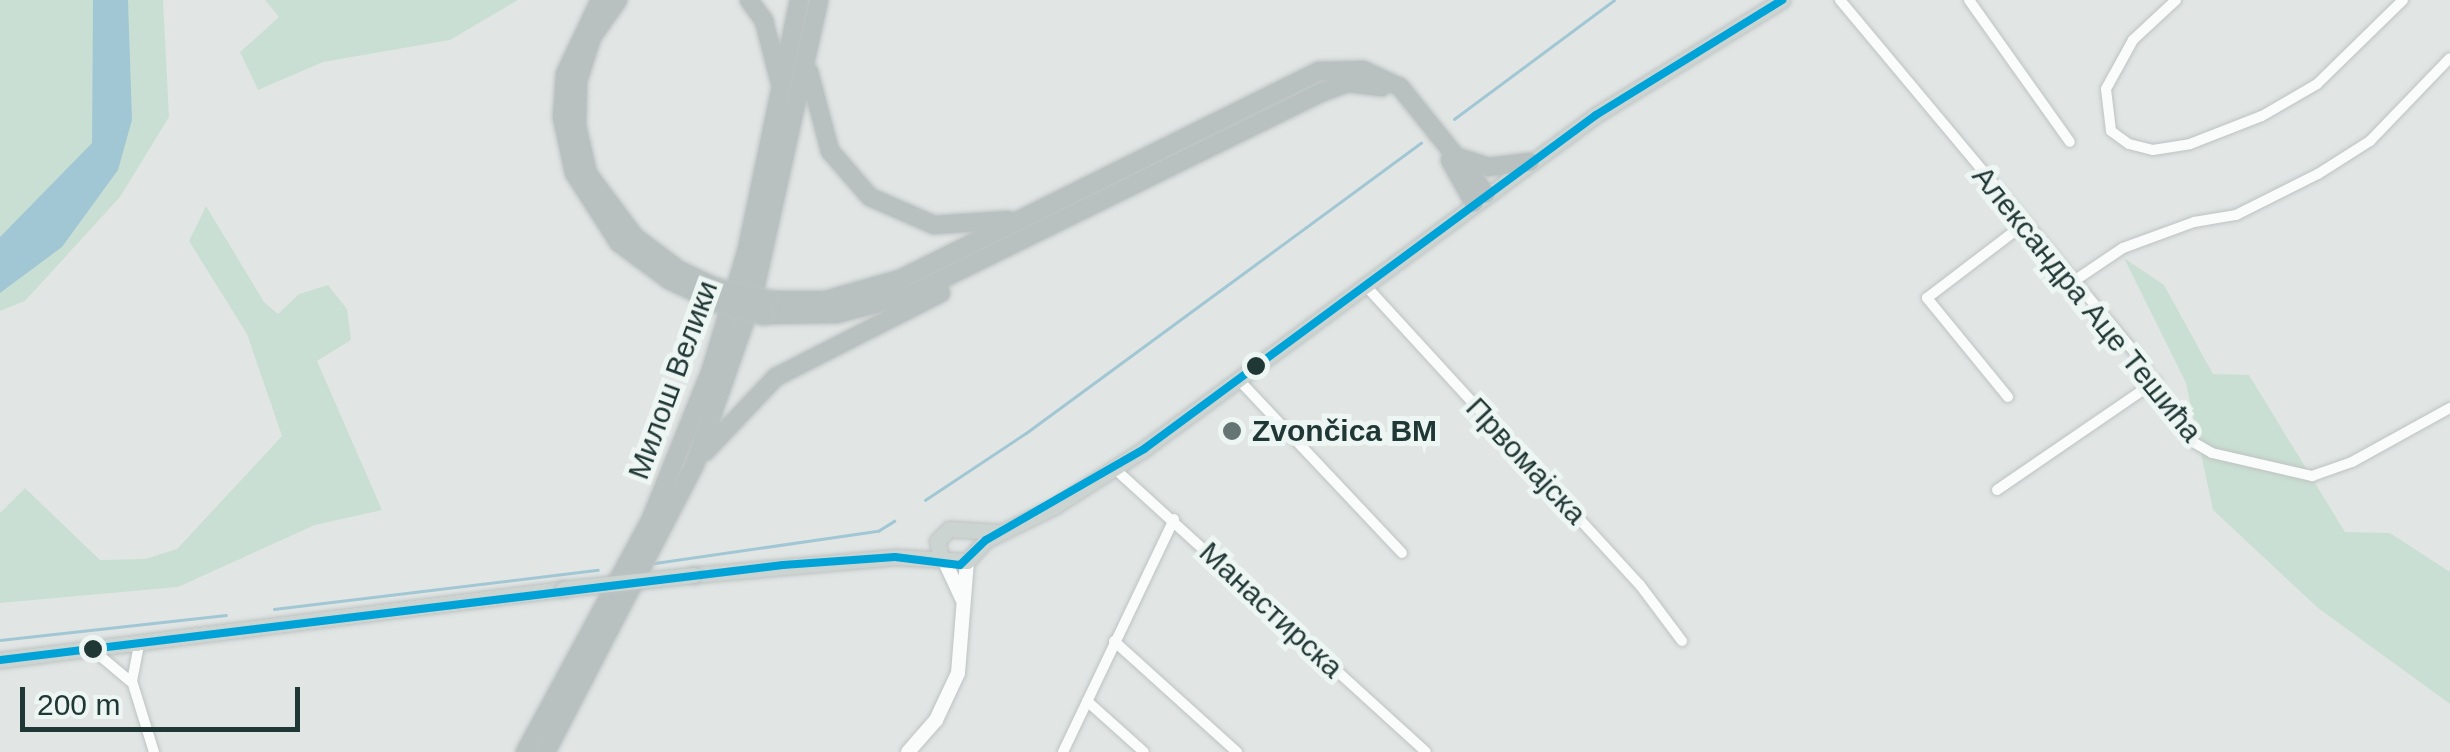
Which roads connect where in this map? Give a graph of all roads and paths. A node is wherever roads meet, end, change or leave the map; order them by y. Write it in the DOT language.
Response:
graph roads {
  1 [pos="600,0"];
  2 [pos="618,0"];
  3 [pos="749,0"];
  4 [pos="800,0"];
  5 [pos="818,0"];
  6 [pos="1782,0"];
  7 [pos="1840,0"];
  8 [pos="1969,0"];
  9 [pos="2176,0"];
  10 [pos="2402,0"];
  11 [pos="808,51"];
  12 [pos="2450,58"];
  13 [pos="781,93"];
  14 [pos="2070,142"];
  15 [pos="1461,157"];
  16 [pos="1530,162"];
  17 [pos="1480,198"];
  18 [pos="1036,210"];
  19 [pos="2024,224"];
  20 [pos="1007,251"];
  21 [pos="2074,281"];
  22 [pos="1365,286"];
  23 [pos="717,296"];
  24 [pos="765,307"];
  25 [pos="1238,380"];
  26 [pos="2156,381"];
  27 [pos="2008,397"];
  28 [pos="2450,408"];
  29 [pos="695,464"];
  30 [pos="1114,469"];
  31 [pos="1997,490"];
  32 [pos="1174,519"];
  33 [pos="964,530"];
  34 [pos="1000,532"];
  35 [pos="938,541"];
  36 [pos="1402,553"];
  37 [pos="895,556"];
  38 [pos="970,556"];
  39 [pos="943,560"];
  40 [pos="966,610"];
  41 [pos="1682,641"];
  42 [pos="1114,642"];
  43 [pos="139,645"];
  44 [pos="94,650"];
  45 [pos="0,660"];
  46 [pos="133,686"];
  47 [pos="1086,701"];
  48 [pos="1411,748"];
  49 [pos="154,752"];
  50 [pos="525,752"];
  51 [pos="546,752"];
  52 [pos="908,752"];
  53 [pos="1063,752"];
  54 [pos="1144,752"];
  55 [pos="1238,752"];
  56 [pos="1426,752"];
  1 -- 23 [label="highway"];
  2 -- 23 [label="highway"];
  3 -- 13 [label="highway"];
  4 -- 13 [label="highway, Милош Велики"];
  5 -- 11 [label="highway, Милош Велики"];
  6 -- 16 [label="main road"];
  7 -- 19 [label="street, Александра Аце Тешића"];
  8 -- 14 [label="street"];
  9 -- 10 [label="street"];
  11 -- 18 [label="highway"];
  11 -- 29 [label="highway, Милош Велики"];
  12 -- 21 [label="street"];
  13 -- 50 [label="highway, Милош Велики"];
  15 -- 16 [label="highway"];
  15 -- 17 [label="highway"];
  15 -- 18 [label="highway"];
  16 -- 17 [label="main road"];
  17 -- 20 [label="highway"];
  17 -- 22 [label="main road"];
  18 -- 24 [label="highway"];
  19 -- 21 [label="street, Александра Аце Тешића"];
  19 -- 27 [label="street"];
  20 -- 24 [label="highway"];
  20 -- 29 [label="highway"];
  21 -- 26 [label="street, Александра Аце Тешића"];
  22 -- 25 [label="main road"];
  22 -- 41 [label="street, Првомајска"];
  23 -- 24 [label="highway, bridge"];
  25 -- 30 [label="main road"];
  25 -- 36 [label="street"];
  26 -- 28 [label="street, Александра Аце Тешића"];
  26 -- 31 [label="street"];
  29 -- 51 [label="highway, Милош Велики"];
  30 -- 32 [label="street, Манастирска"];
  30 -- 34 [label="main road"];
  32 -- 42 [label="street"];
  32 -- 48 [label="street, Манастирска"];
  33 -- 34 [label="main road"];
  33 -- 35 [label="main road"];
  33 -- 38 [label="main road"];
  34 -- 38 [label="main road"];
  35 -- 37 [label="main road"];
  35 -- 39 [label="main road"];
  37 -- 39 [label="main road"];
  37 -- 43 [label="main road, bridge"];
  38 -- 39 [label="main road"];
  38 -- 40 [label="main road"];
  39 -- 40 [label="main road"];
  40 -- 52 [label="main road"];
  42 -- 47 [label="street"];
  42 -- 55 [label="street"];
  43 -- 44 [label="main road"];
  43 -- 46 [label="street"];
  44 -- 45 [label="main road"];
  44 -- 46 [label="street"];
  46 -- 49 [label="street"];
  47 -- 53 [label="street"];
  47 -- 54 [label="street"];
  48 -- 56 [label="street, Манастирска"];
}
